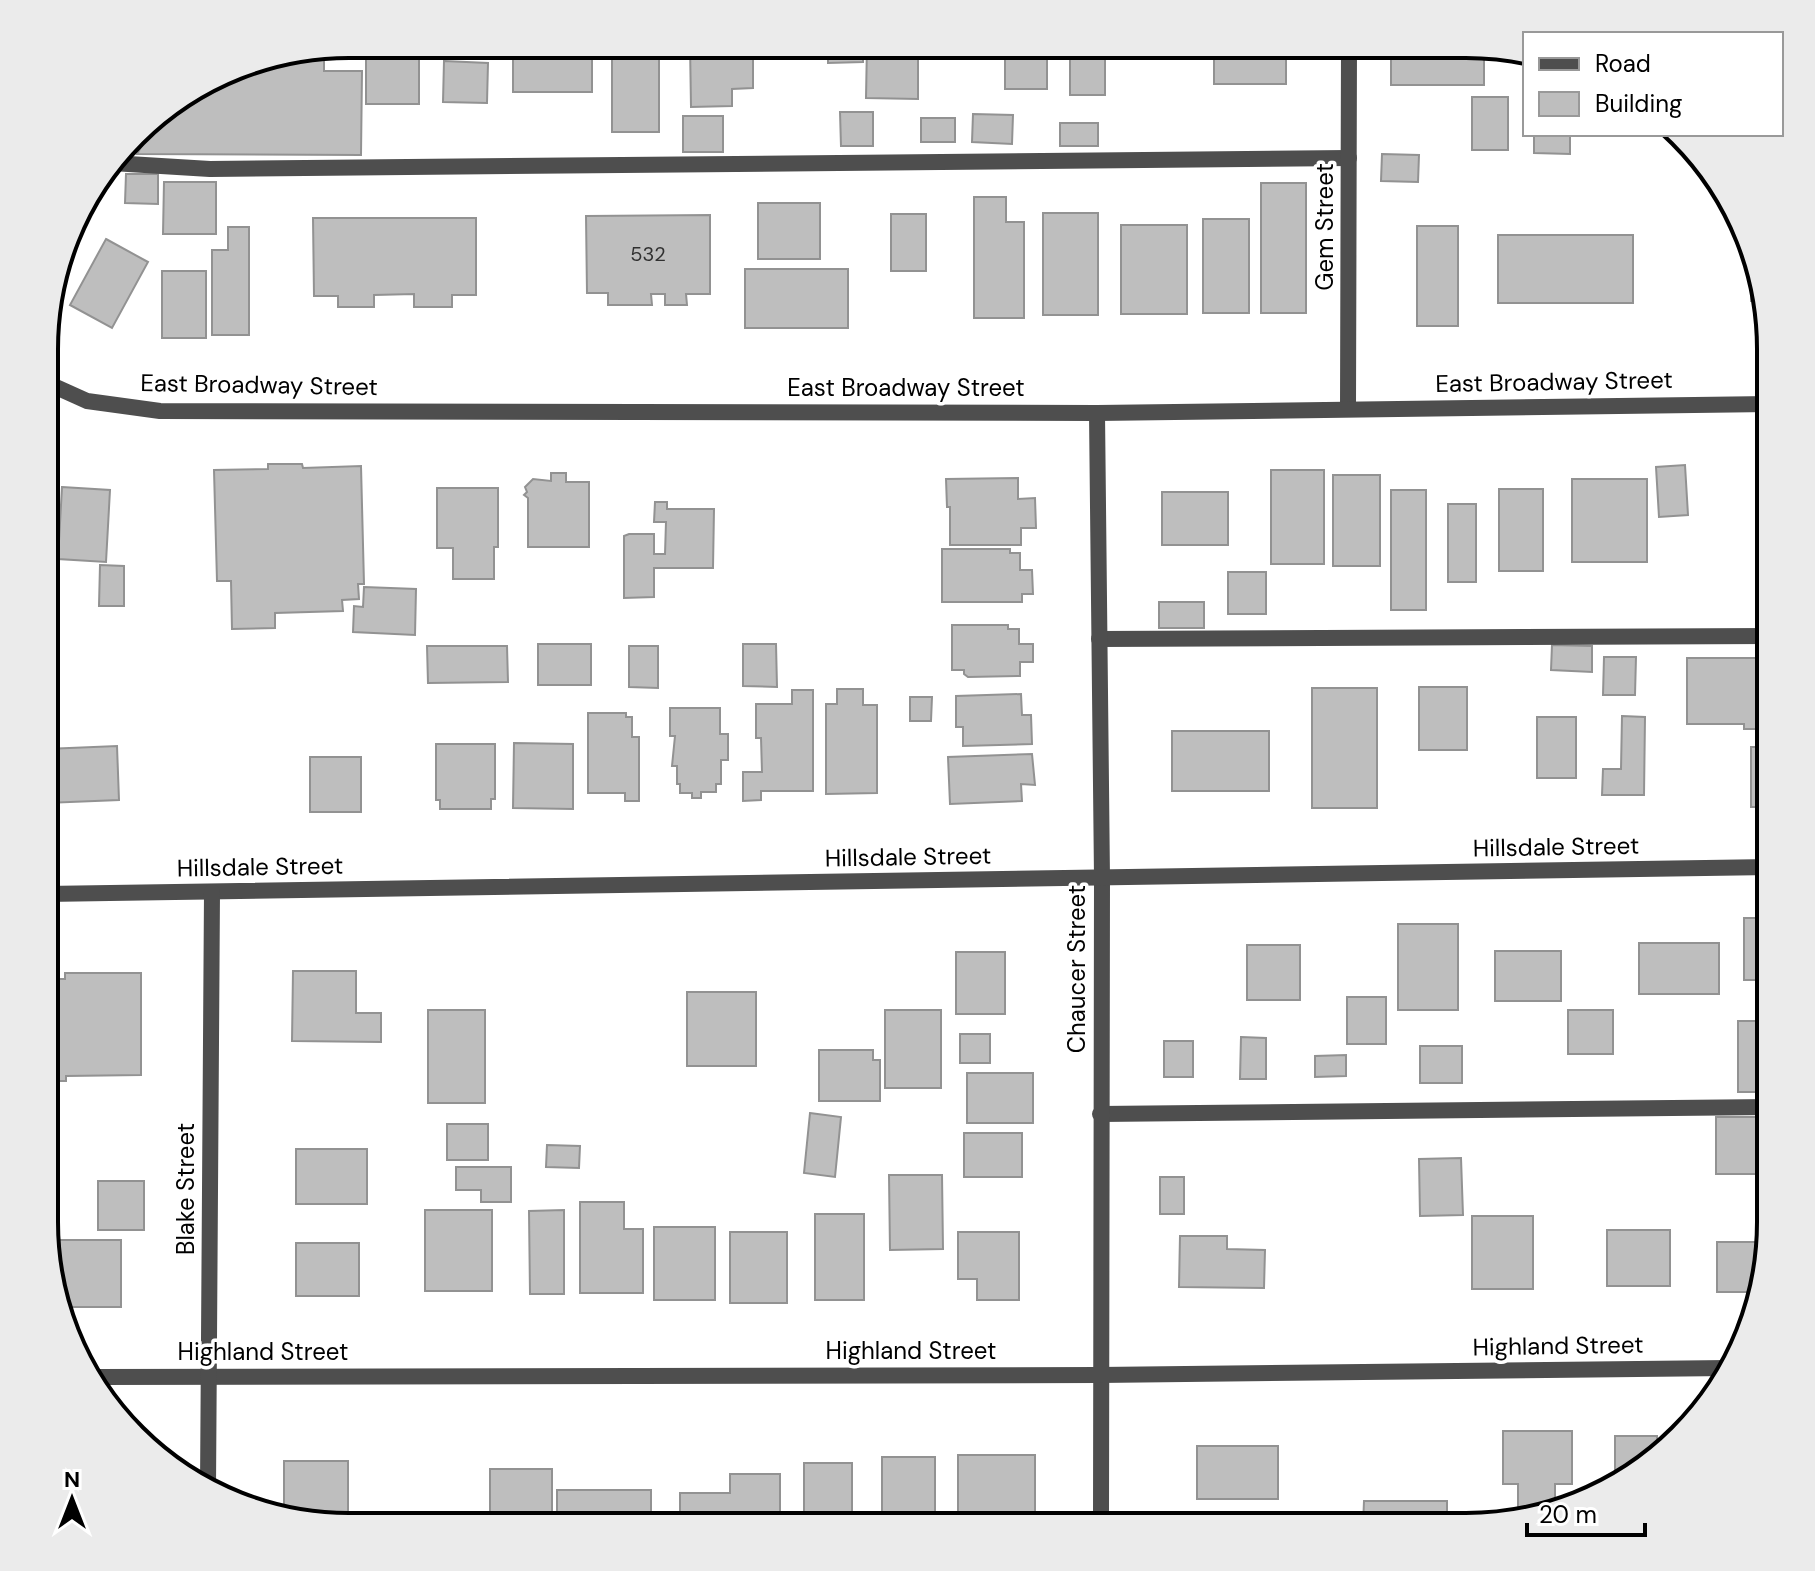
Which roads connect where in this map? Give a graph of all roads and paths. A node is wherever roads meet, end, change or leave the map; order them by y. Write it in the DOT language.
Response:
graph roads {
  1 [pos="1349,58"];
  2 [pos="1349,158"];
  3 [pos="125,164"];
  4 [pos="58,388"];
  5 [pos="1757,404"];
  6 [pos="1348,409"];
  7 [pos="1097,413"];
  8 [pos="1757,636"];
  9 [pos="1099,639"];
  10 [pos="1757,867"];
  11 [pos="1102,878"];
  12 [pos="212,892"];
  13 [pos="58,894"];
  14 [pos="1757,1107"];
  15 [pos="1100,1114"];
  16 [pos="1718,1368"];
  17 [pos="1099,1375"];
  18 [pos="209,1376"];
  19 [pos="103,1377"];
  20 [pos="208,1477"];
  21 [pos="1101,1513"];
  1 -- 2 [label="street, Gem Street"];
  2 -- 3 [label="street"];
  2 -- 6 [label="street, Gem Street"];
  4 -- 7 [label="street, East Broadway Street"];
  5 -- 6 [label="street, East Broadway Street"];
  6 -- 7 [label="street, East Broadway Street"];
  7 -- 9 [label="street, Chaucer Street"];
  8 -- 9 [label="street"];
  9 -- 11 [label="street, Chaucer Street"];
  10 -- 11 [label="street, Hillsdale Street"];
  11 -- 12 [label="street, Hillsdale Street"];
  11 -- 15 [label="street, Chaucer Street"];
  12 -- 13 [label="street, Hillsdale Street"];
  12 -- 18 [label="street, Blake Street"];
  14 -- 15 [label="street"];
  15 -- 17 [label="street, Chaucer Street"];
  16 -- 17 [label="street, Highland Street"];
  17 -- 18 [label="street, Highland Street"];
  17 -- 21 [label="street, Chaucer Street"];
  18 -- 19 [label="street, Highland Street"];
  18 -- 20 [label="street, Blake Street"];
}
